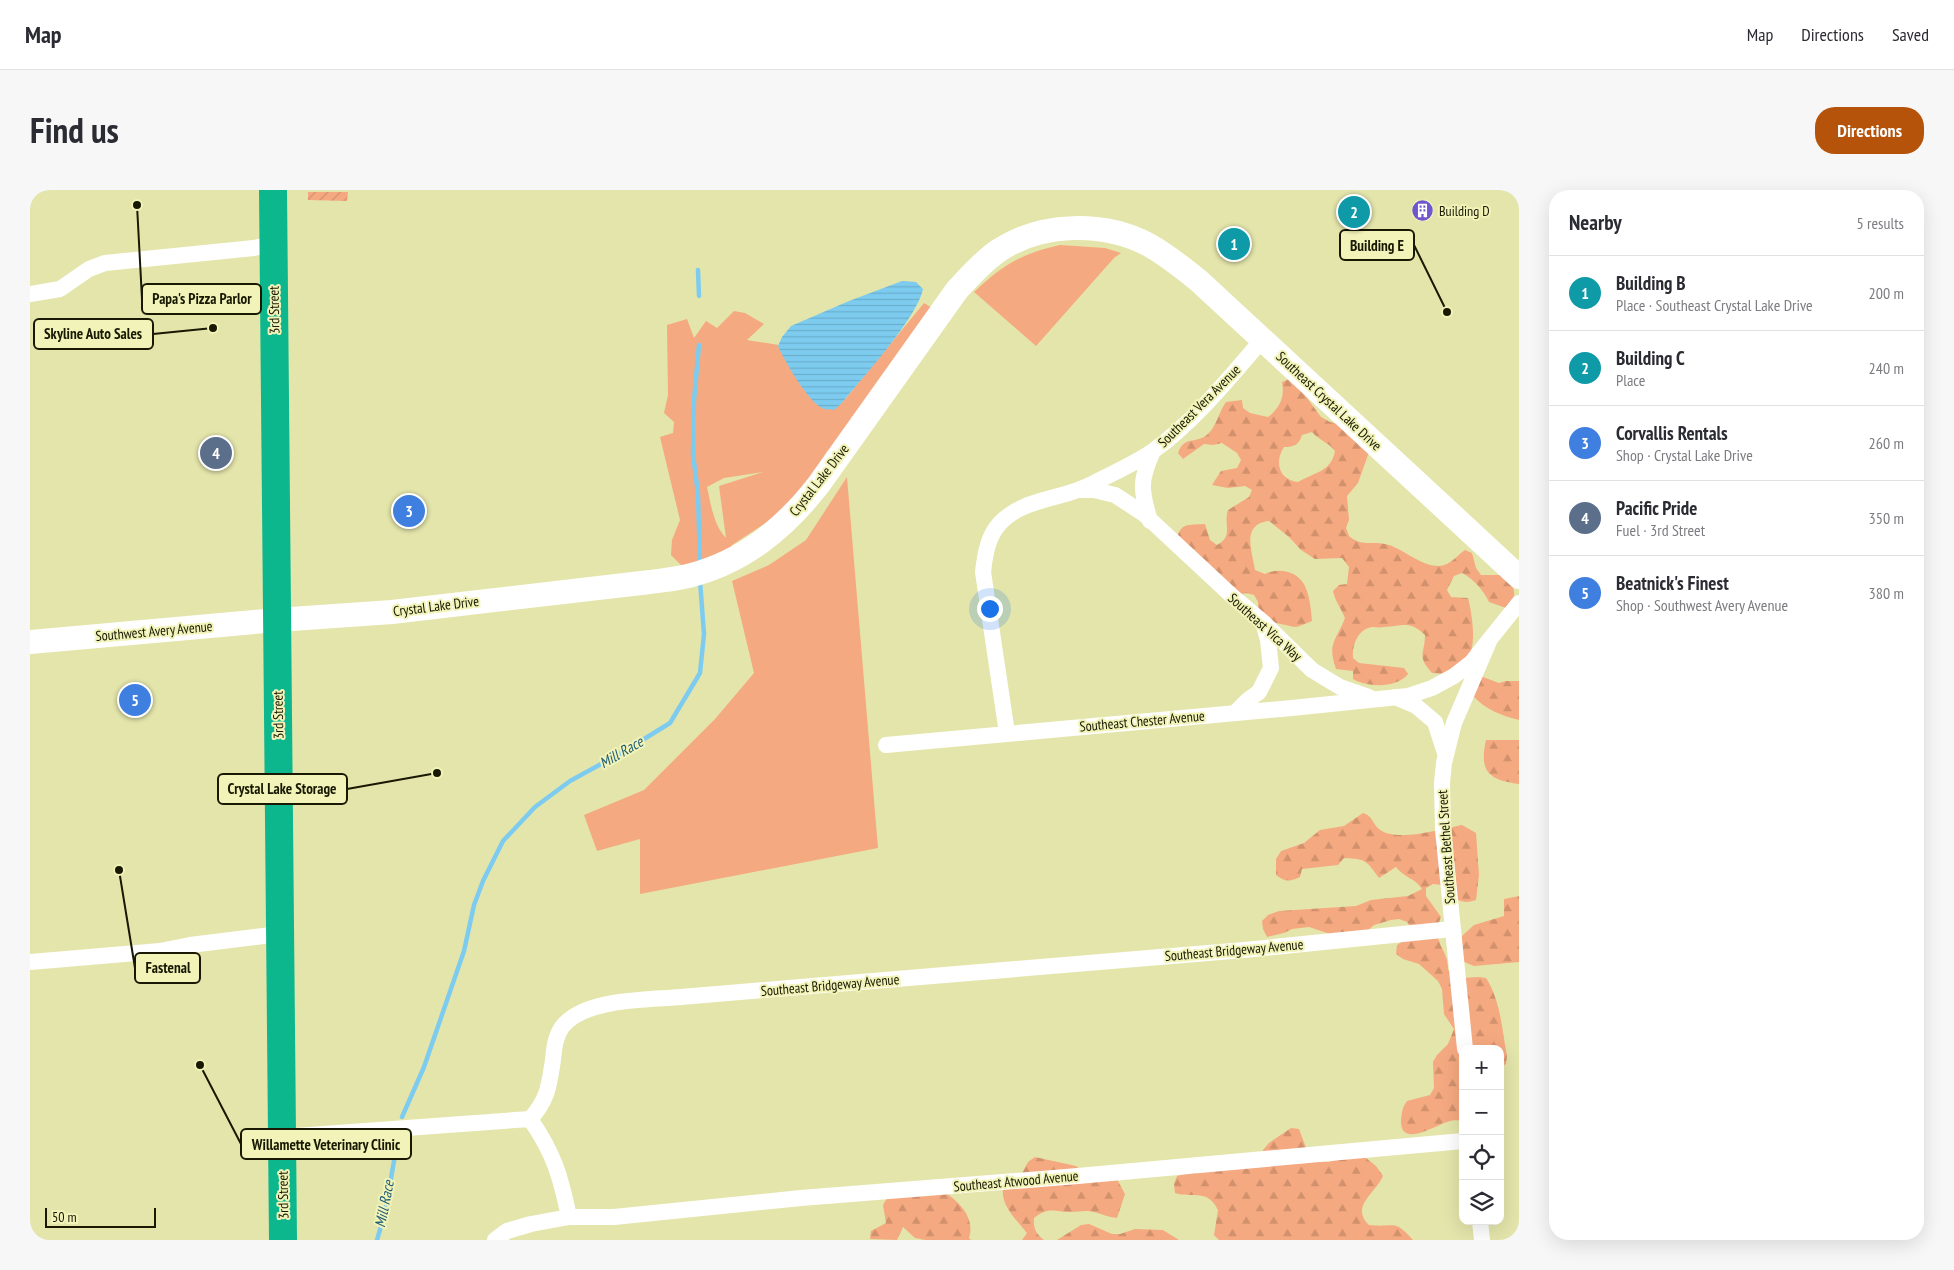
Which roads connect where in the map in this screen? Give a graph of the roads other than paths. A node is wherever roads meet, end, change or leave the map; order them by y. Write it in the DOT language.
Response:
graph roads {
  1 [pos="273,190"];
  2 [pos="1130,237"];
  3 [pos="273,244"];
  4 [pos="30,294"];
  5 [pos="1262,340"];
  6 [pos="1152,452"];
  7 [pos="1080,490"];
  8 [pos="1150,521"];
  9 [pos="1519,577"];
  10 [pos="1519,603"];
  11 [pos="278,620"];
  12 [pos="1263,622"];
  13 [pos="1490,639"];
  14 [pos="30,642"];
  15 [pos="1398,697"];
  16 [pos="1235,713"];
  17 [pos="1007,733"];
  18 [pos="886,745"];
  19 [pos="1445,753"];
  20 [pos="1452,929"];
  21 [pos="280,934"];
  22 [pos="30,962"];
  23 [pos="1464,1045"];
  24 [pos="530,1120"];
  25 [pos="282,1138"];
  26 [pos="1459,1142"];
  27 [pos="569,1218"];
  28 [pos="1480,1225"];
  29 [pos="283,1240"];
  30 [pos="495,1240"];
  31 [pos="1482,1240"];
  1 -- 3 [label="highway, 3rd Street"];
  2 -- 5 [label="street, Southeast Crystal Lake Drive"];
  2 -- 11 [label="street, Crystal Lake Drive"];
  3 -- 4 [label="street"];
  3 -- 11 [label="highway, 3rd Street"];
  5 -- 6 [label="street, Southeast Vera Avenue"];
  5 -- 9 [label="street, Southeast Crystal Lake Drive"];
  6 -- 7 [label="street, Southeast Vera Avenue"];
  6 -- 8 [label="street"];
  7 -- 8 [label="street, Southeast Vica Way"];
  7 -- 17 [label="street, Southeast Vera Avenue"];
  8 -- 12 [label="street, Southeast Vica Way"];
  10 -- 13 [label="street, Southeast Bethel Street"];
  11 -- 14 [label="street, Southwest Avery Avenue"];
  11 -- 21 [label="highway, 3rd Street"];
  12 -- 15 [label="street, Southeast Vica Way"];
  12 -- 16 [label="street"];
  13 -- 15 [label="street, Southeast Chester Avenue"];
  13 -- 19 [label="street, Southeast Bethel Street"];
  15 -- 16 [label="street, Southeast Chester Avenue"];
  15 -- 19 [label="street"];
  16 -- 17 [label="street, Southeast Chester Avenue"];
  17 -- 18 [label="street, Southeast Chester Avenue"];
  19 -- 20 [label="street, Southeast Bethel Street"];
  20 -- 23 [label="street, Southeast Bethel Street"];
  20 -- 24 [label="street, Southeast Bridgeway Avenue"];
  21 -- 22 [label="street"];
  21 -- 25 [label="highway, 3rd Street"];
  24 -- 25 [label="street"];
  24 -- 27 [label="street"];
  25 -- 29 [label="highway, 3rd Street"];
  26 -- 27 [label="street, Southeast Atwood Avenue"];
  27 -- 30 [label="street, Southeast Atwood Avenue"];
  28 -- 31 [label="street"];
}
